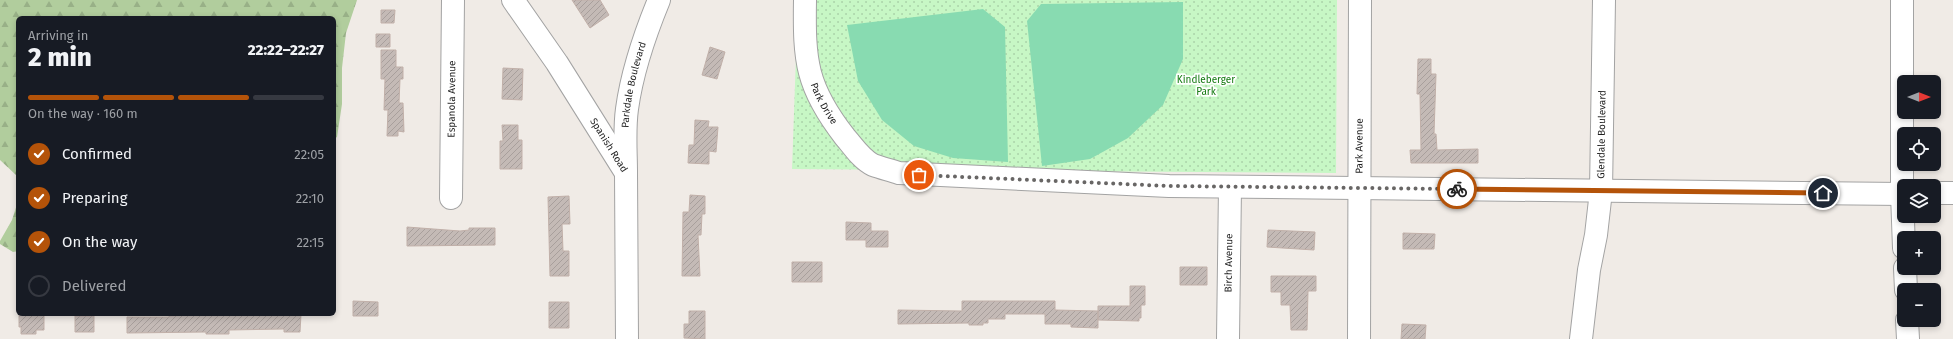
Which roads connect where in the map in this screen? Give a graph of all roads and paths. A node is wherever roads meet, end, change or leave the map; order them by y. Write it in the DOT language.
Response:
graph roads {
  1 [pos="453,0"];
  2 [pos="513,0"];
  3 [pos="659,0"];
  4 [pos="805,0"];
  5 [pos="1360,0"];
  6 [pos="1604,0"];
  7 [pos="1902,0"];
  8 [pos="626,174"];
  9 [pos="1903,179"];
  10 [pos="1230,187"];
  11 [pos="1359,188"];
  12 [pos="1601,191"];
  13 [pos="1941,193"];
  14 [pos="1953,193"];
  15 [pos="1897,194"];
  16 [pos="451,198"];
  17 [pos="1907,327"];
  18 [pos="627,339"];
  19 [pos="1228,339"];
  20 [pos="1359,339"];
  21 [pos="1581,339"];
  22 [pos="1908,339"];
  1 -- 16 [label="street, Espanola Avenue"];
  2 -- 8 [label="street, Spanish Road"];
  3 -- 8 [label="street, Parkdale Boulevard"];
  4 -- 10 [label="street, Park Drive"];
  5 -- 11 [label="street, Park Avenue"];
  6 -- 12 [label="street, Glendale Boulevard"];
  7 -- 9 [label="street"];
  8 -- 18 [label="street, Spanish Road"];
  10 -- 11 [label="street, Park Drive"];
  10 -- 19 [label="street, Birch Avenue"];
  11 -- 12 [label="street, Park Drive"];
  11 -- 20 [label="street, Park Avenue"];
  12 -- 15 [label="street, Park Drive"];
  12 -- 21 [label="street, Glendale Boulevard"];
  13 -- 14 [label="street"];
  17 -- 22 [label="street"];
}
